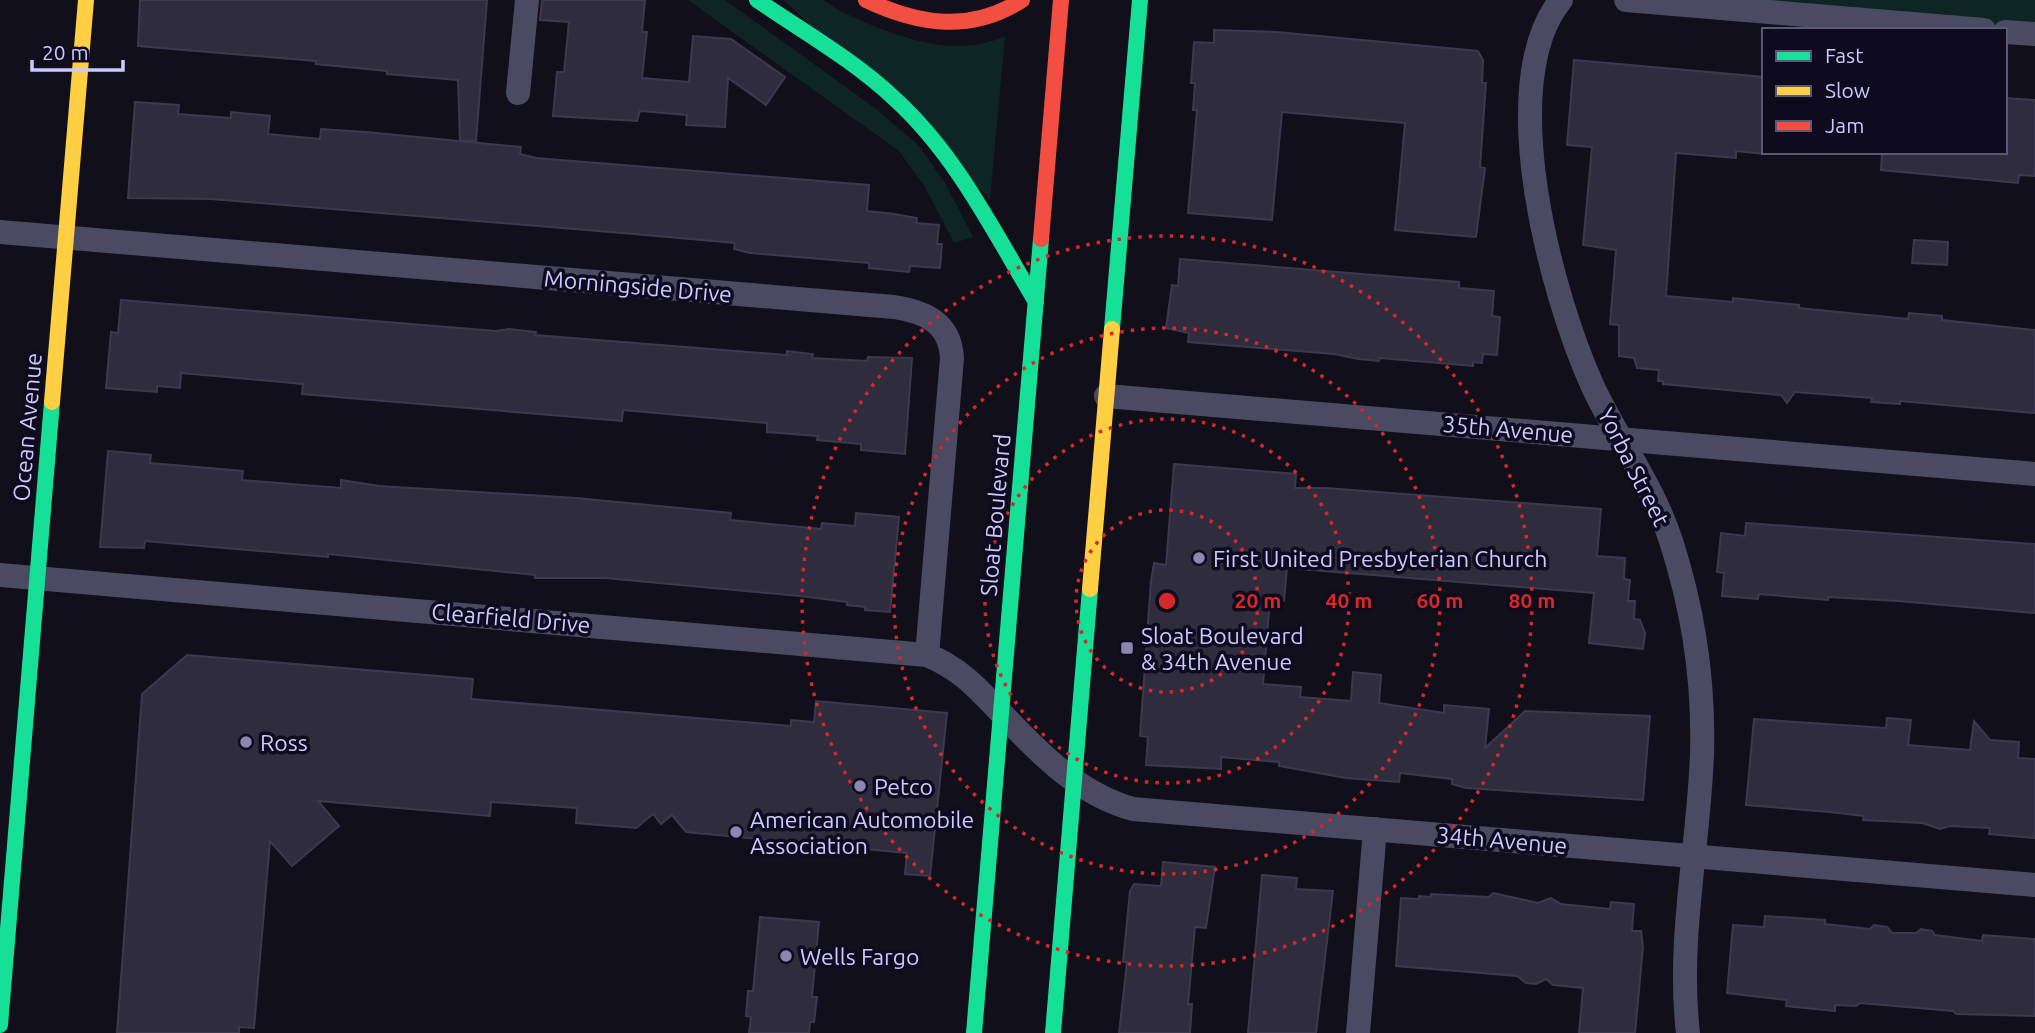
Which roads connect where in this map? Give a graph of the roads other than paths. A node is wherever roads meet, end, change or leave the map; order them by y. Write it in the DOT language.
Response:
graph roads {
  1 [pos="86,0"];
  2 [pos="527,0"];
  3 [pos="757,0"];
  4 [pos="866,0"];
  5 [pos="1022,0"];
  6 [pos="1061,0"];
  7 [pos="1140,0"];
  8 [pos="1561,0"];
  9 [pos="1626,0"];
  10 [pos="1960,28"];
  11 [pos="2007,32"];
  12 [pos="2035,34"];
  13 [pos="518,93"];
  14 [pos="0,232"];
  15 [pos="66,238"];
  16 [pos="1036,302"];
  17 [pos="1106,396"];
  18 [pos="1622,439"];
  19 [pos="2035,474"];
  20 [pos="0,575"];
  21 [pos="38,578"];
  22 [pos="927,655"];
  23 [pos="1001,713"];
  24 [pos="1074,781"];
  25 [pos="1375,829"];
  26 [pos="1694,856"];
  27 [pos="2035,885"];
  28 [pos="5,915"];
  29 [pos="0,1025"];
  30 [pos="974,1033"];
  31 [pos="1053,1033"];
  32 [pos="1358,1033"];
  33 [pos="1688,1033"];
  1 -- 15 [label="main road, Ocean Avenue"];
  2 -- 13 [label="street"];
  3 -- 16 [label="main road"];
  4 -- 5 [label="main road"];
  6 -- 16 [label="main road, Sloat Boulevard"];
  7 -- 17 [label="main road"];
  8 -- 18 [label="street, Yorba Street"];
  9 -- 10 [label="street"];
  11 -- 12 [label="street"];
  14 -- 15 [label="street, Morningside Drive"];
  15 -- 21 [label="main road, Ocean Avenue"];
  15 -- 22 [label="street, Morningside Drive"];
  16 -- 23 [label="main road, Sloat Boulevard"];
  17 -- 18 [label="street, 35th Avenue"];
  17 -- 24 [label="main road"];
  18 -- 19 [label="street, 35th Avenue"];
  18 -- 26 [label="street, Yorba Street"];
  20 -- 21 [label="street, Clearfield Drive"];
  21 -- 22 [label="street, Clearfield Drive"];
  21 -- 28 [label="main road, Ocean Avenue"];
  22 -- 23 [label="street, Clearfield Drive"];
  23 -- 24 [label="street, 34th Avenue"];
  23 -- 30 [label="main road, Sloat Boulevard"];
  24 -- 25 [label="street, 34th Avenue"];
  24 -- 31 [label="main road"];
  25 -- 26 [label="street, 34th Avenue"];
  25 -- 32 [label="street"];
  26 -- 27 [label="street, 34th Avenue"];
  26 -- 33 [label="street, Yorba Street"];
  28 -- 29 [label="main road, Ocean Avenue"];
}
